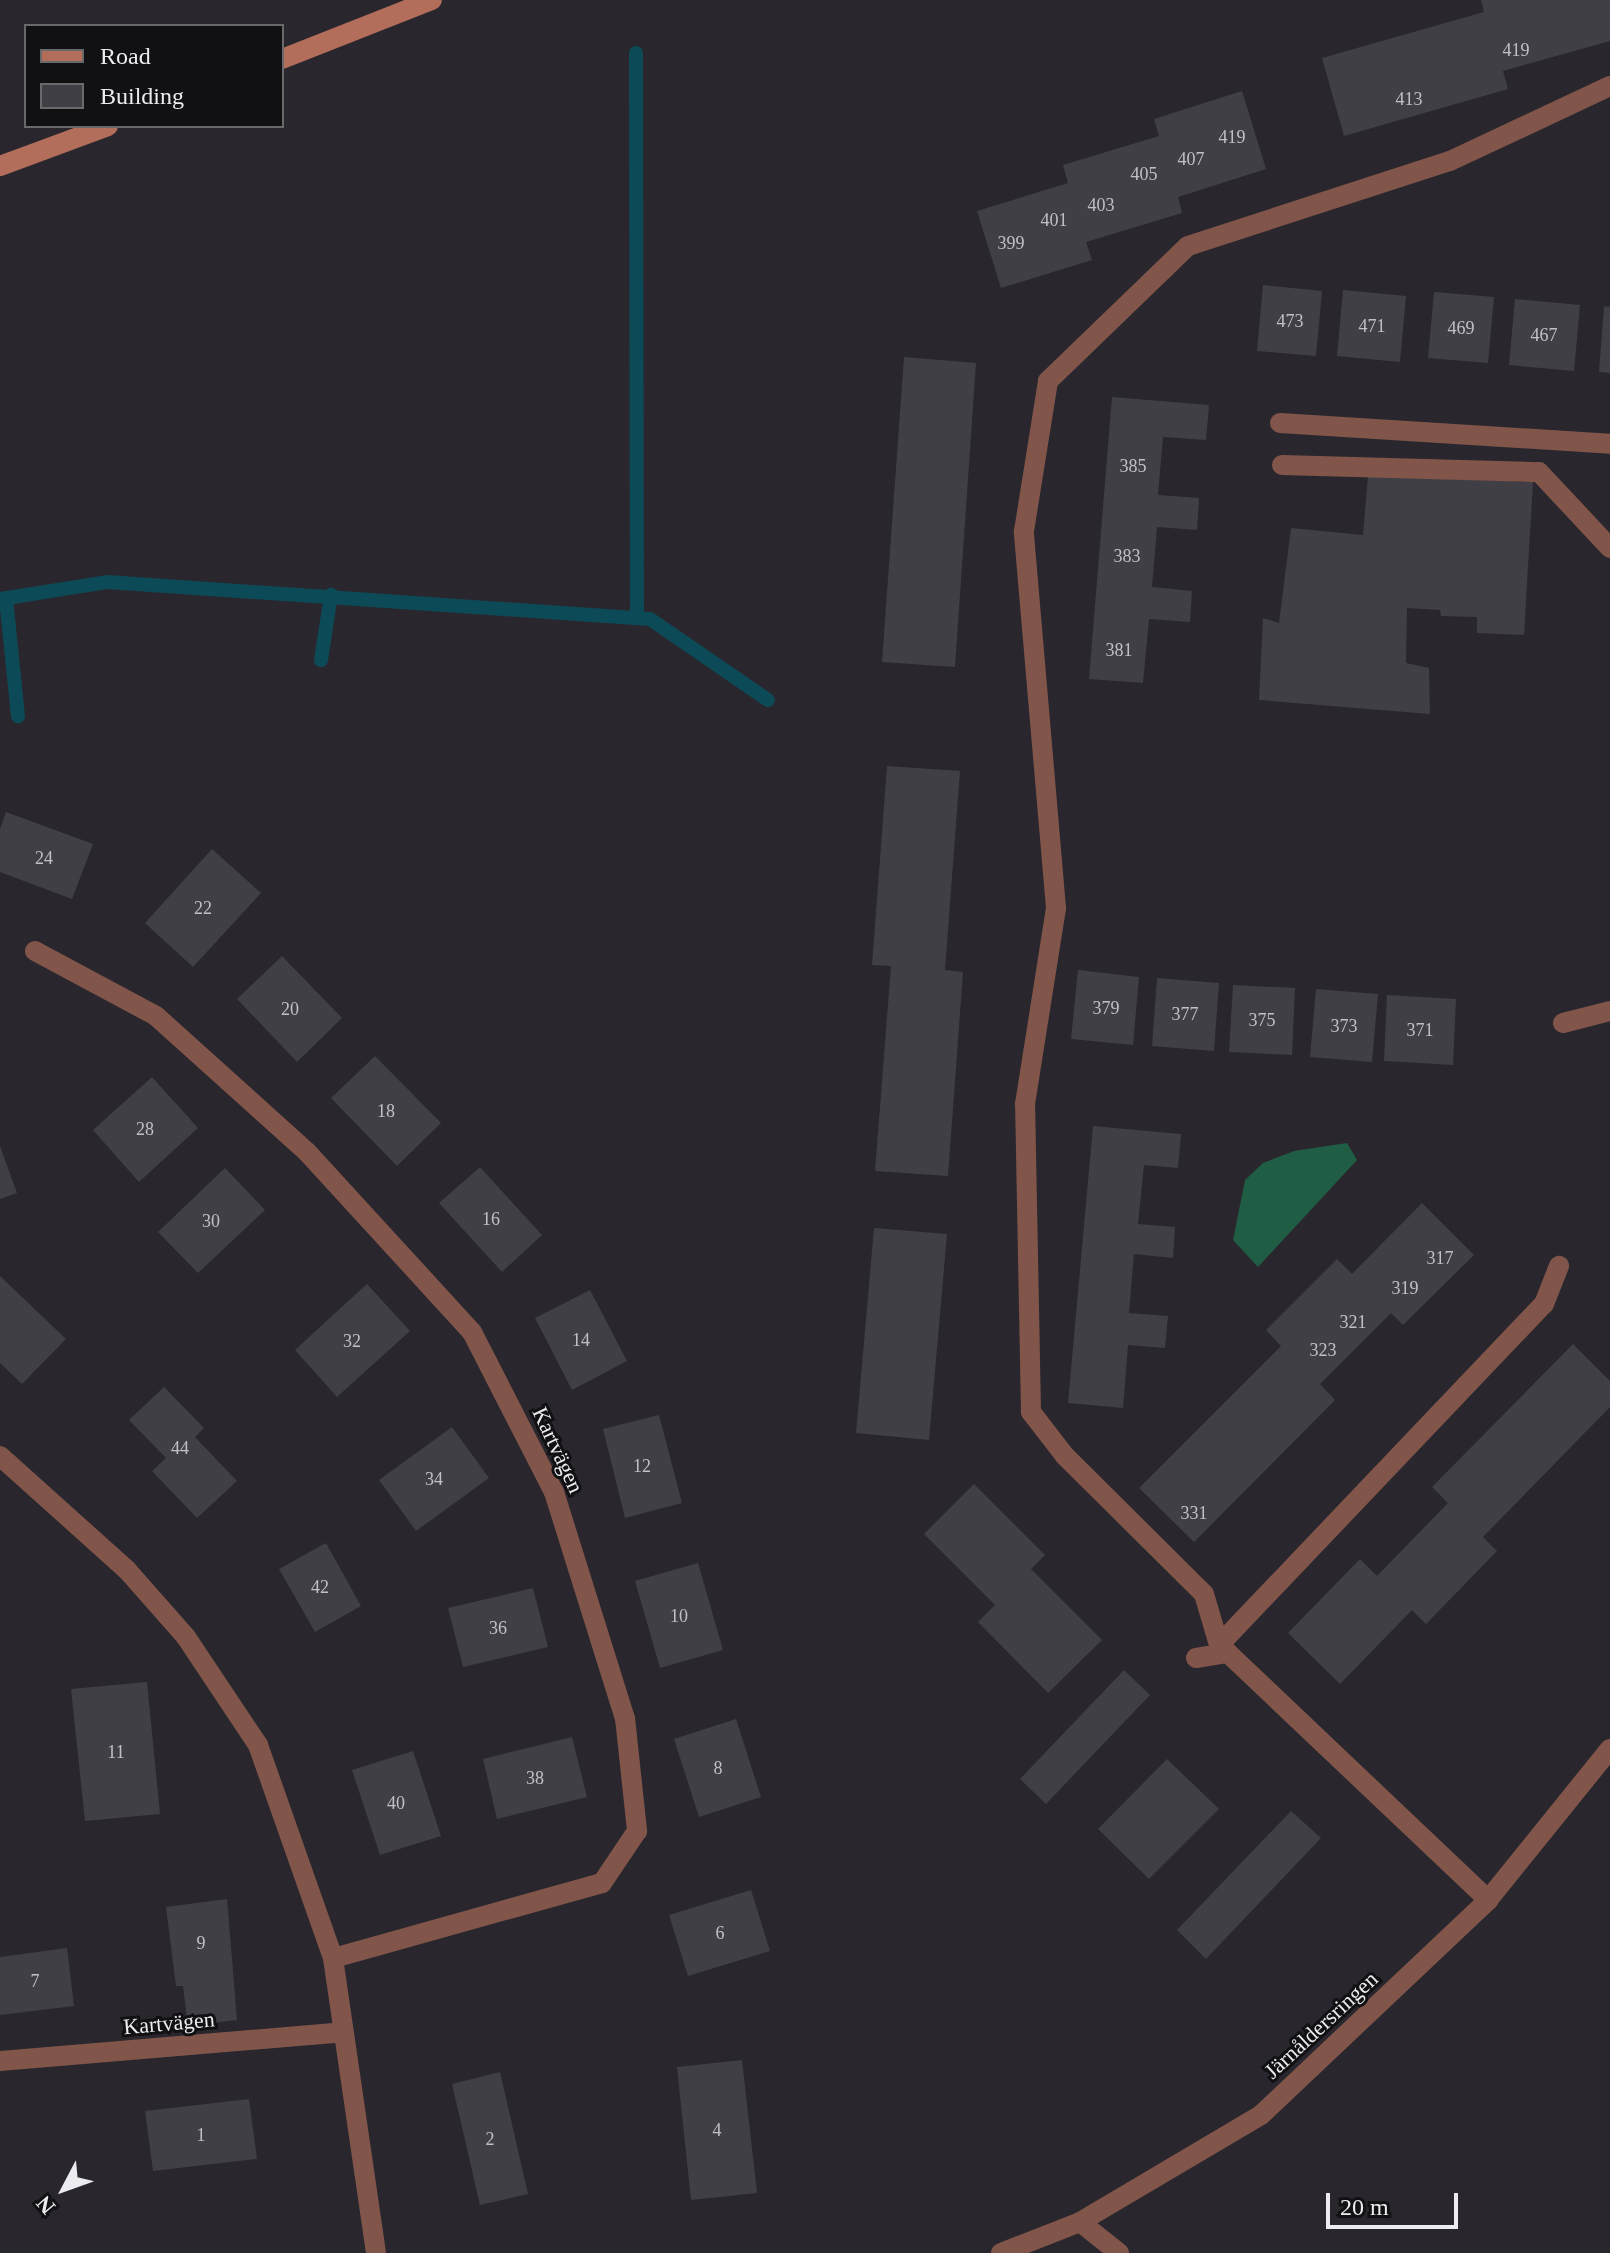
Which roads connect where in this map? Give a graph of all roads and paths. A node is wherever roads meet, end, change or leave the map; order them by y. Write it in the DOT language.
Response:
graph roads {
  1 [pos="432,0"];
  2 [pos="284,58"];
  3 [pos="1610,86"];
  4 [pos="103,128"];
  5 [pos="0,166"];
  6 [pos="1280,423"];
  7 [pos="1610,444"];
  8 [pos="1282,465"];
  9 [pos="1610,548"];
  10 [pos="35,951"];
  11 [pos="1610,1011"];
  12 [pos="1563,1023"];
  13 [pos="1559,1266"];
  14 [pos="0,1456"];
  15 [pos="1224,1649"];
  16 [pos="1196,1658"];
  17 [pos="1610,1749"];
  18 [pos="1488,1900"];
  19 [pos="333,1958"];
  20 [pos="343,2032"];
  21 [pos="0,2061"];
  22 [pos="1080,2222"];
  23 [pos="376,2253"];
  24 [pos="1001,2253"];
  25 [pos="1119,2253"];
  1 -- 2 [label="main road"];
  3 -- 15 [label="street"];
  4 -- 5 [label="main road"];
  6 -- 7 [label="street"];
  8 -- 9 [label="street"];
  10 -- 19 [label="street, Kartvägen"];
  11 -- 12 [label="street"];
  13 -- 15 [label="street"];
  14 -- 19 [label="street"];
  15 -- 16 [label="street"];
  15 -- 18 [label="street"];
  17 -- 18 [label="street, Järnåldersringen"];
  18 -- 22 [label="street, Järnåldersringen"];
  19 -- 20 [label="street"];
  20 -- 21 [label="street, Kartvägen"];
  20 -- 23 [label="street"];
  22 -- 24 [label="street, Järnåldersringen"];
  22 -- 25 [label="street"];
}
